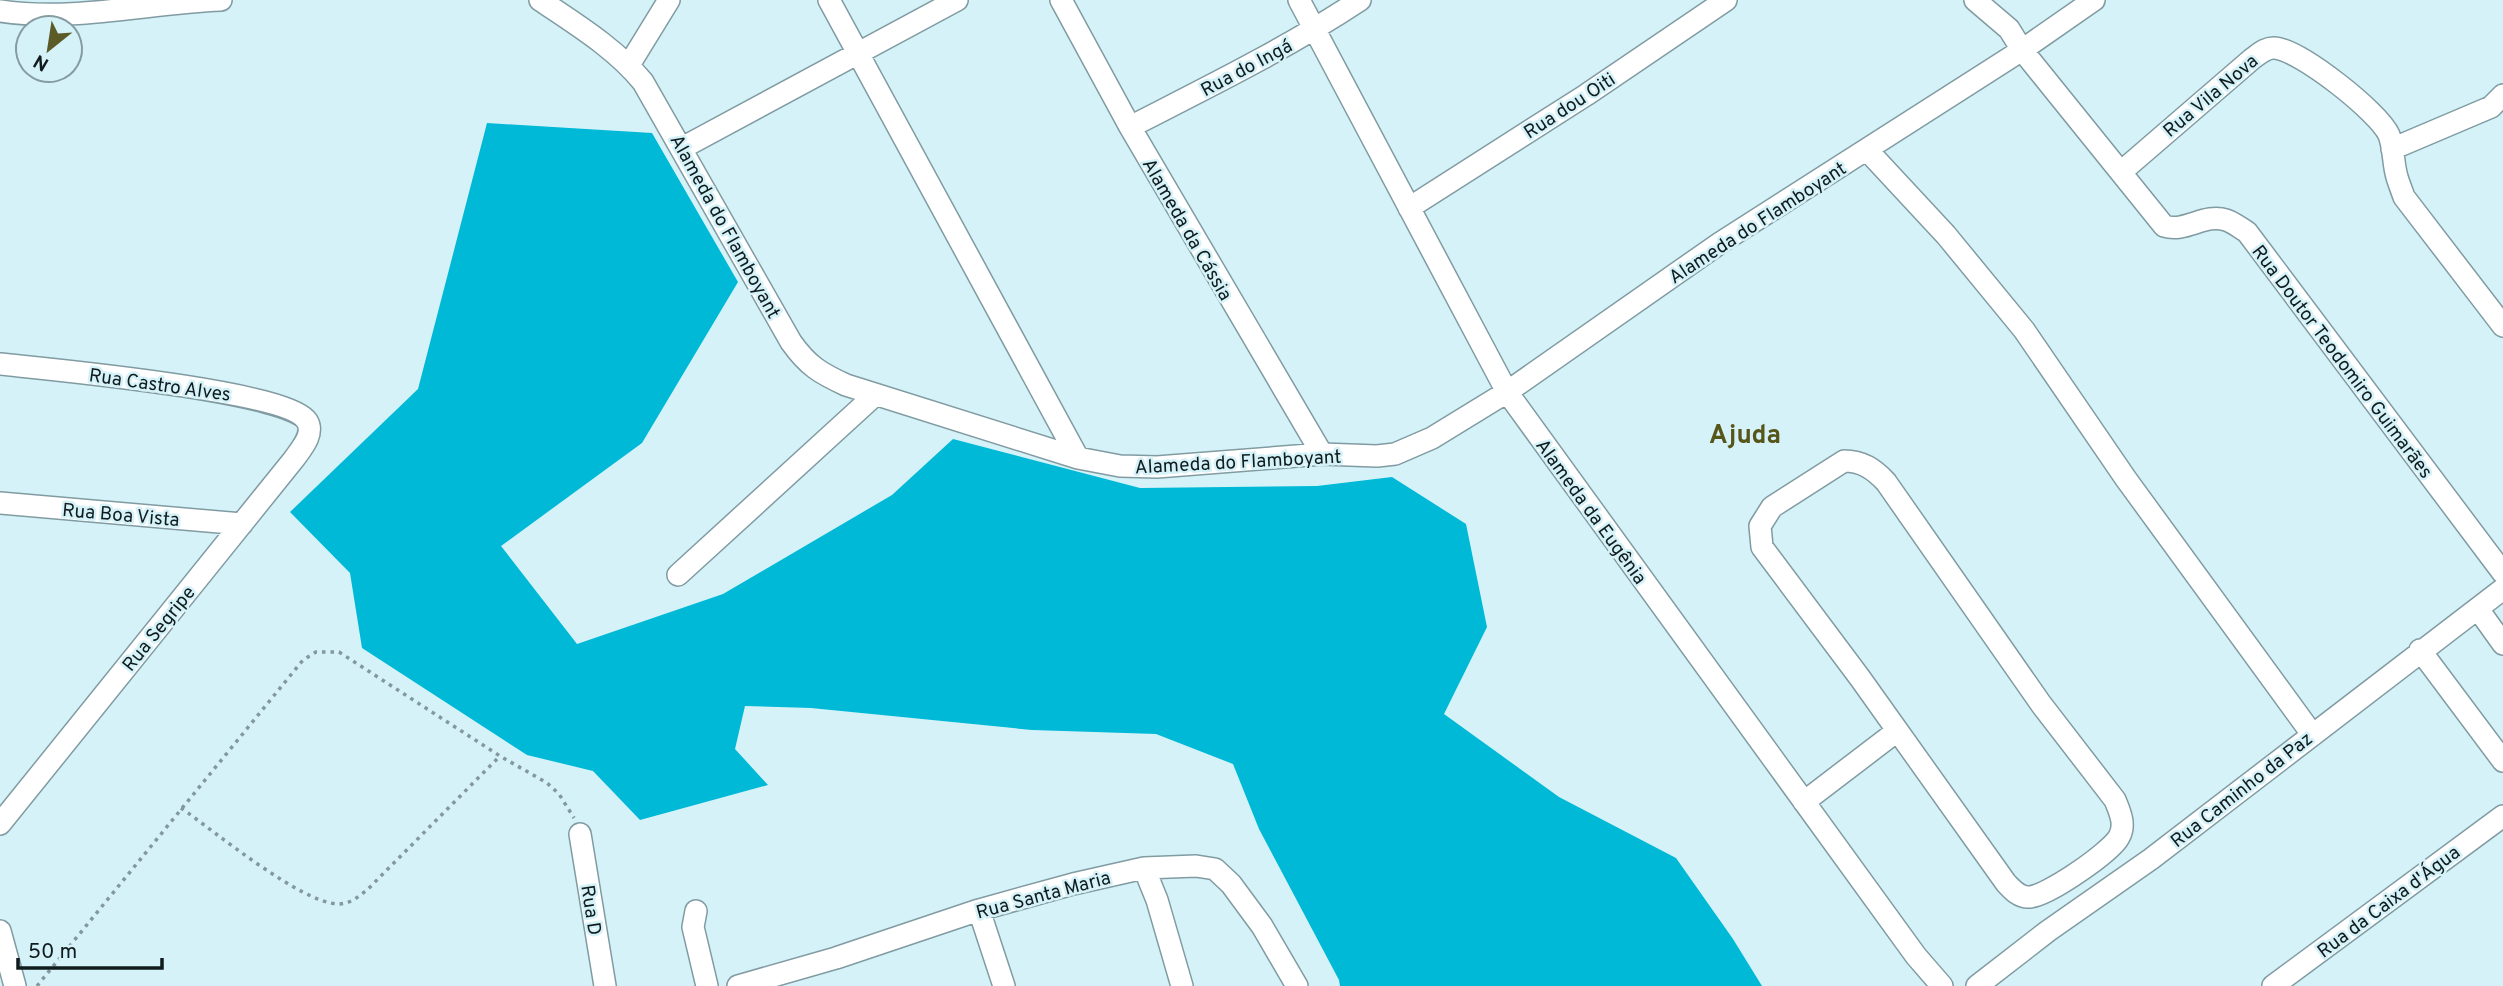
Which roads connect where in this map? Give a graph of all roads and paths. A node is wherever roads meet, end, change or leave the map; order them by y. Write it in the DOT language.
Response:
graph roads {
  1 [pos="221,0"];
  2 [pos="540,0"];
  3 [pos="669,0"];
  4 [pos="829,0"];
  5 [pos="957,0"];
  6 [pos="1061,0"];
  7 [pos="1299,0"];
  8 [pos="1360,0"];
  9 [pos="1726,0"];
  10 [pos="1975,0"];
  11 [pos="2094,0"];
  12 [pos="149,3"];
  13 [pos="0,11"];
  14 [pos="1316,29"];
  15 [pos="2022,50"];
  16 [pos="858,54"];
  17 [pos="629,65"];
  18 [pos="2503,95"];
  19 [pos="1130,127"];
  20 [pos="682,148"];
  21 [pos="2392,149"];
  22 [pos="1867,150"];
  23 [pos="2121,172"];
  24 [pos="1409,208"];
  25 [pos="2503,326"];
  26 [pos="0,363"];
  27 [pos="1507,392"];
  28 [pos="875,394"];
  29 [pos="310,428"];
  30 [pos="1322,454"];
  31 [pos="1078,458"];
  32 [pos="0,503"];
  33 [pos="242,524"];
  34 [pos="2503,573"];
  35 [pos="678,575"];
  36 [pos="2503,589"];
  37 [pos="2478,609"];
  38 [pos="2503,644"];
  39 [pos="2420,650"];
  40 [pos="1897,731"];
  41 [pos="2312,734"];
  42 [pos="500,756"];
  43 [pos="2503,761"];
  44 [pos="1804,802"];
  45 [pos="181,807"];
  46 [pos="2503,816"];
  47 [pos="0,824"];
  48 [pos="580,834"];
  49 [pos="1144,869"];
  50 [pos="979,910"];
  51 [pos="696,911"];
  52 [pos="0,932"];
  53 [pos="15,986"];
  54 [pos="37,986"];
  55 [pos="604,986"];
  56 [pos="707,986"];
  57 [pos="738,986"];
  58 [pos="1004,986"];
  59 [pos="1182,986"];
  60 [pos="1297,986"];
  61 [pos="1942,986"];
  62 [pos="1977,986"];
  63 [pos="2273,986"];
  1 -- 12 [label="street"];
  2 -- 17 [label="street, Alameda do Flamboyant"];
  3 -- 17 [label="street"];
  4 -- 16 [label="street"];
  5 -- 16 [label="street"];
  6 -- 19 [label="street, Alameda da Cássia"];
  7 -- 14 [label="street, Alameda da Eugênia"];
  8 -- 14 [label="street, Rua do Ingá"];
  9 -- 24 [label="street, Rua dou Oiti"];
  10 -- 15 [label="street, Rua Doutor Teodomiro Guimarães"];
  11 -- 15 [label="street, Alameda do Flamboyant"];
  12 -- 13 [label="street"];
  14 -- 19 [label="street, Rua do Ingá"];
  14 -- 24 [label="street, Alameda da Eugênia"];
  15 -- 22 [label="street, Alameda do Flamboyant"];
  15 -- 23 [label="street, Rua Doutor Teodomiro Guimarães"];
  16 -- 20 [label="street"];
  16 -- 31 [label="street"];
  17 -- 20 [label="street, Alameda do Flamboyant"];
  18 -- 21 [label="street"];
  19 -- 30 [label="street, Alameda da Cássia"];
  20 -- 28 [label="street, Alameda do Flamboyant"];
  21 -- 23 [label="street, Rua Vila Nova"];
  21 -- 25 [label="street, Rua Vila Nova"];
  22 -- 27 [label="street, Alameda do Flamboyant"];
  22 -- 41 [label="street"];
  23 -- 34 [label="street, Rua Doutor Teodomiro Guimarães"];
  24 -- 27 [label="street, Alameda da Eugênia"];
  26 -- 29 [label="street, Rua Castro Alves"];
  27 -- 30 [label="street, Alameda do Flamboyant"];
  27 -- 44 [label="street, Alameda da Eugênia"];
  28 -- 31 [label="street, Alameda do Flamboyant"];
  28 -- 35 [label="street"];
  29 -- 33 [label="street, Rua Segripe"];
  30 -- 31 [label="street, Alameda do Flamboyant"];
  32 -- 33 [label="street, Rua Boa Vista"];
  33 -- 47 [label="street, Rua Segripe"];
  36 -- 37 [label="street, Rua Caminho da Paz"];
  37 -- 38 [label="street"];
  37 -- 39 [label="street, Rua Caminho da Paz"];
  39 -- 41 [label="street, Rua Caminho da Paz"];
  39 -- 43 [label="street"];
  40 -- 40 [label="street"];
  40 -- 44 [label="street"];
  41 -- 62 [label="street, Rua Caminho da Paz"];
  42 -- 45 [label="path"];
  42 -- 45 [label="path"];
  42 -- 48 [label="path"];
  44 -- 61 [label="street, Alameda da Eugênia"];
  45 -- 54 [label="path"];
  46 -- 63 [label="street, Rua da Caixa d'Água"];
  48 -- 55 [label="street, Rua D"];
  49 -- 50 [label="street, Rua Santa Maria"];
  49 -- 59 [label="street"];
  49 -- 60 [label="street, Rua Santa Maria"];
  50 -- 57 [label="street, Rua Santa Maria"];
  50 -- 58 [label="street"];
  51 -- 56 [label="street"];
  52 -- 53 [label="street"];
}
